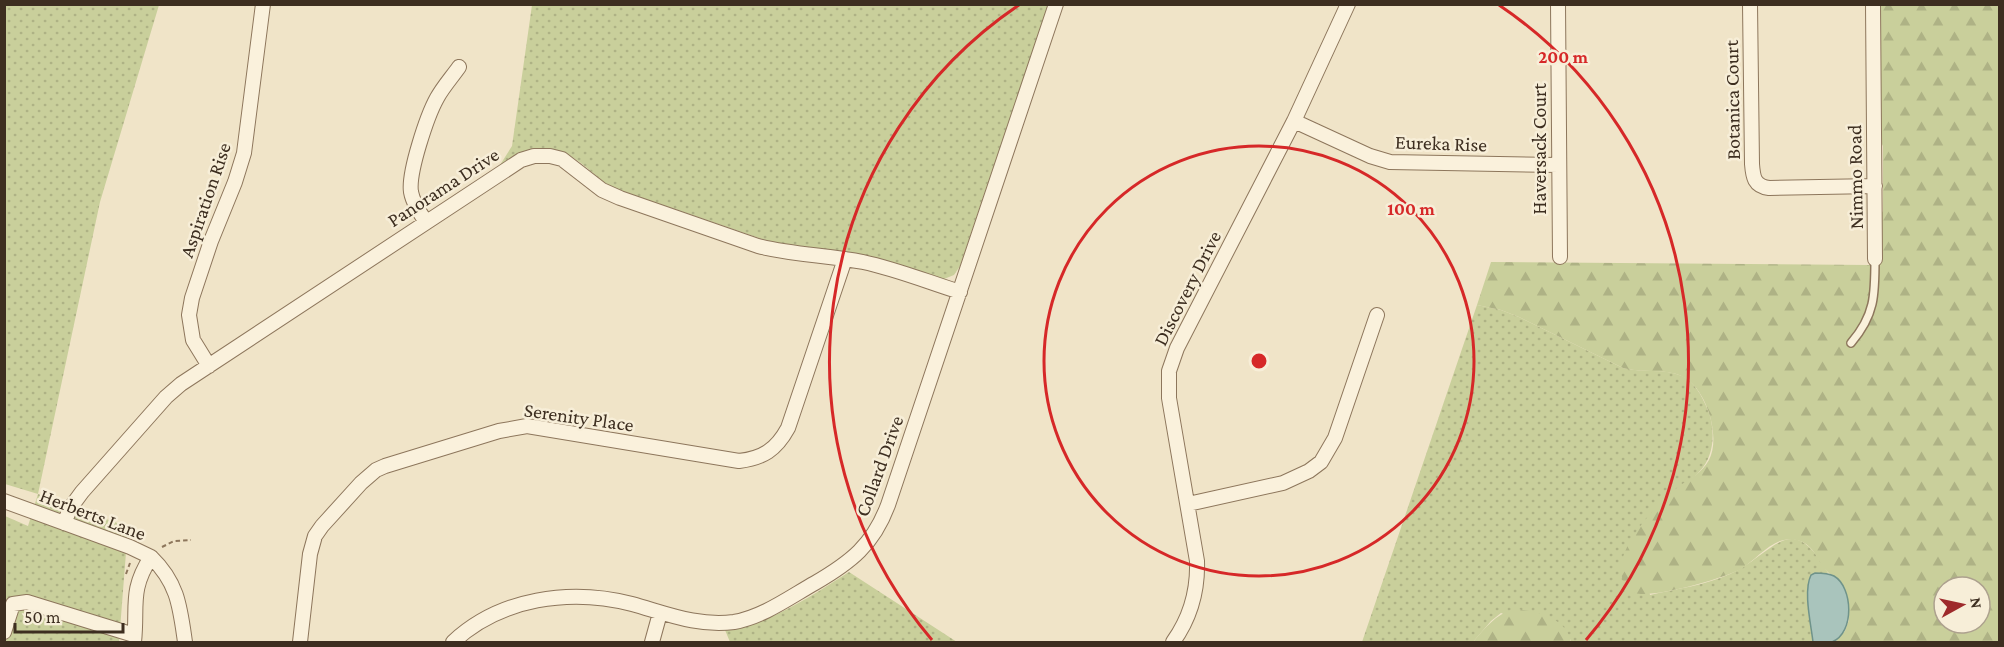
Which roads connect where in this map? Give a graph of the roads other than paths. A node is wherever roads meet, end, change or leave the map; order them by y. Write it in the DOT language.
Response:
graph roads {
  1 [pos="263,4"];
  2 [pos="1056,4"];
  3 [pos="1348,4"];
  4 [pos="1558,4"];
  5 [pos="1750,4"];
  6 [pos="1873,4"];
  7 [pos="459,67"];
  8 [pos="1294,121"];
  9 [pos="1559,165"];
  10 [pos="1875,186"];
  11 [pos="426,222"];
  12 [pos="1560,256"];
  13 [pos="844,259"];
  14 [pos="1875,259"];
  15 [pos="960,292"];
  16 [pos="1377,315"];
  17 [pos="1851,343"];
  18 [pos="208,366"];
  19 [pos="4,501"];
  20 [pos="1188,504"];
  21 [pos="64,523"];
  22 [pos="151,558"];
  23 [pos="660,613"];
  24 [pos="4,632"];
  25 [pos="134,639"];
  26 [pos="185,642"];
  27 [pos="300,642"];
  28 [pos="453,642"];
  29 [pos="652,642"];
  30 [pos="1173,642"];
  1 -- 18 [label="street, Aspiration Rise"];
  2 -- 15 [label="street, Collard Drive"];
  3 -- 8 [label="street, Discovery Drive"];
  4 -- 9 [label="street, Haversack Court"];
  5 -- 10 [label="street, Botanica Court"];
  6 -- 10 [label="street, Nimmo Road"];
  7 -- 11 [label="street"];
  8 -- 9 [label="street, Eureka Rise"];
  8 -- 20 [label="street, Discovery Drive"];
  9 -- 12 [label="street, Haversack Court"];
  10 -- 14 [label="street, Nimmo Road"];
  11 -- 13 [label="street, Panorama Drive"];
  11 -- 18 [label="street, Panorama Drive"];
  13 -- 15 [label="street, Panorama Drive"];
  13 -- 27 [label="street, Serenity Place"];
  14 -- 17 [label="lane, Nimmo Road"];
  15 -- 23 [label="street, Collard Drive"];
  16 -- 20 [label="street"];
  18 -- 21 [label="street, Panorama Drive"];
  19 -- 21 [label="street, Herberts Lane"];
  20 -- 30 [label="street, Discovery Drive"];
  21 -- 22 [label="street, Herberts Lane"];
  22 -- 25 [label="street, Herberts Lane"];
  22 -- 26 [label="street"];
  23 -- 28 [label="street, Collard Drive"];
  23 -- 29 [label="street"];
  24 -- 25 [label="street"];
}
